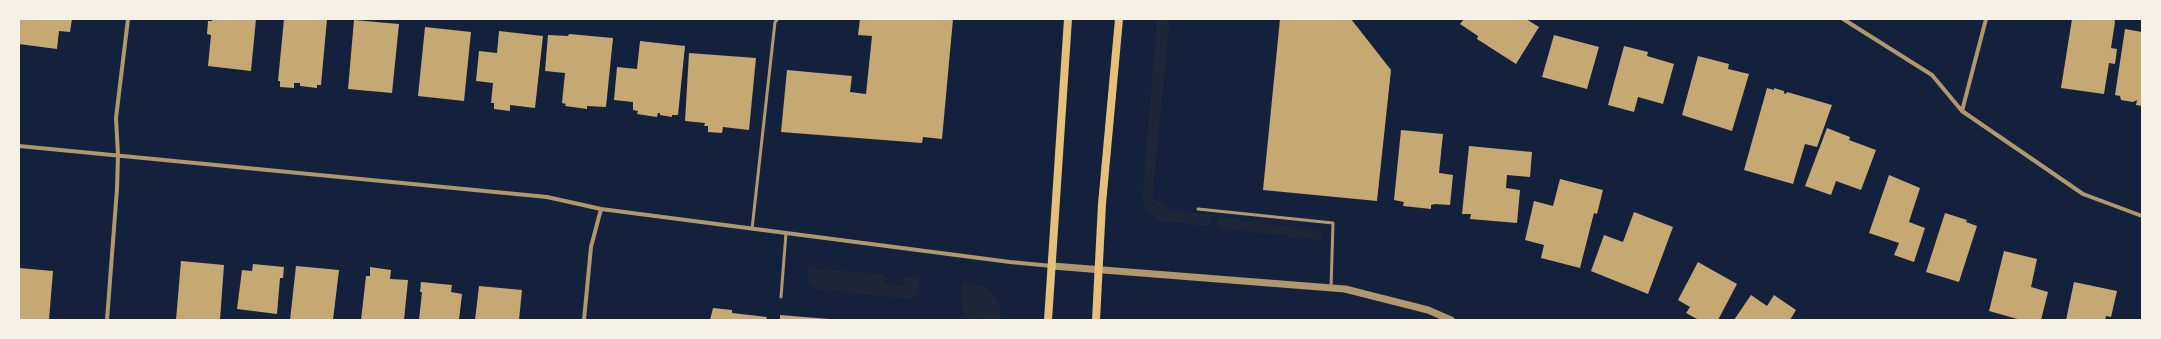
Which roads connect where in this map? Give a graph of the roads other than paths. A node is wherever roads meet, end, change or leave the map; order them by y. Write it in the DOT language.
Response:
graph roads {
  1 [pos="128,19"];
  2 [pos="778,19"];
  3 [pos="1068,19"];
  4 [pos="1119,19"];
  5 [pos="1843,19"];
  6 [pos="1986,19"];
  7 [pos="1962,111"];
  8 [pos="19,146"];
  9 [pos="118,155"];
  10 [pos="601,209"];
  11 [pos="1198,210"];
  12 [pos="2142,216"];
  13 [pos="752,229"];
  14 [pos="786,233"];
  15 [pos="1052,266"];
  16 [pos="1099,270"];
  17 [pos="1331,288"];
  18 [pos="781,297"];
  19 [pos="107,320"];
  20 [pos="584,320"];
  21 [pos="1048,320"];
  22 [pos="1096,320"];
  23 [pos="1451,320"];
  1 -- 9 [label="street"];
  2 -- 13 [label="lane"];
  3 -- 15 [label="main road"];
  4 -- 16 [label="main road"];
  5 -- 7 [label="street"];
  6 -- 7 [label="street"];
  7 -- 12 [label="street"];
  8 -- 9 [label="street"];
  9 -- 10 [label="street"];
  9 -- 19 [label="street"];
  10 -- 13 [label="street"];
  10 -- 20 [label="street"];
  11 -- 17 [label="lane"];
  13 -- 14 [label="street"];
  14 -- 15 [label="street"];
  14 -- 18 [label="lane"];
  15 -- 16 [label="street"];
  15 -- 21 [label="main road"];
  16 -- 17 [label="street"];
  16 -- 22 [label="main road"];
  17 -- 23 [label="street"];
}
